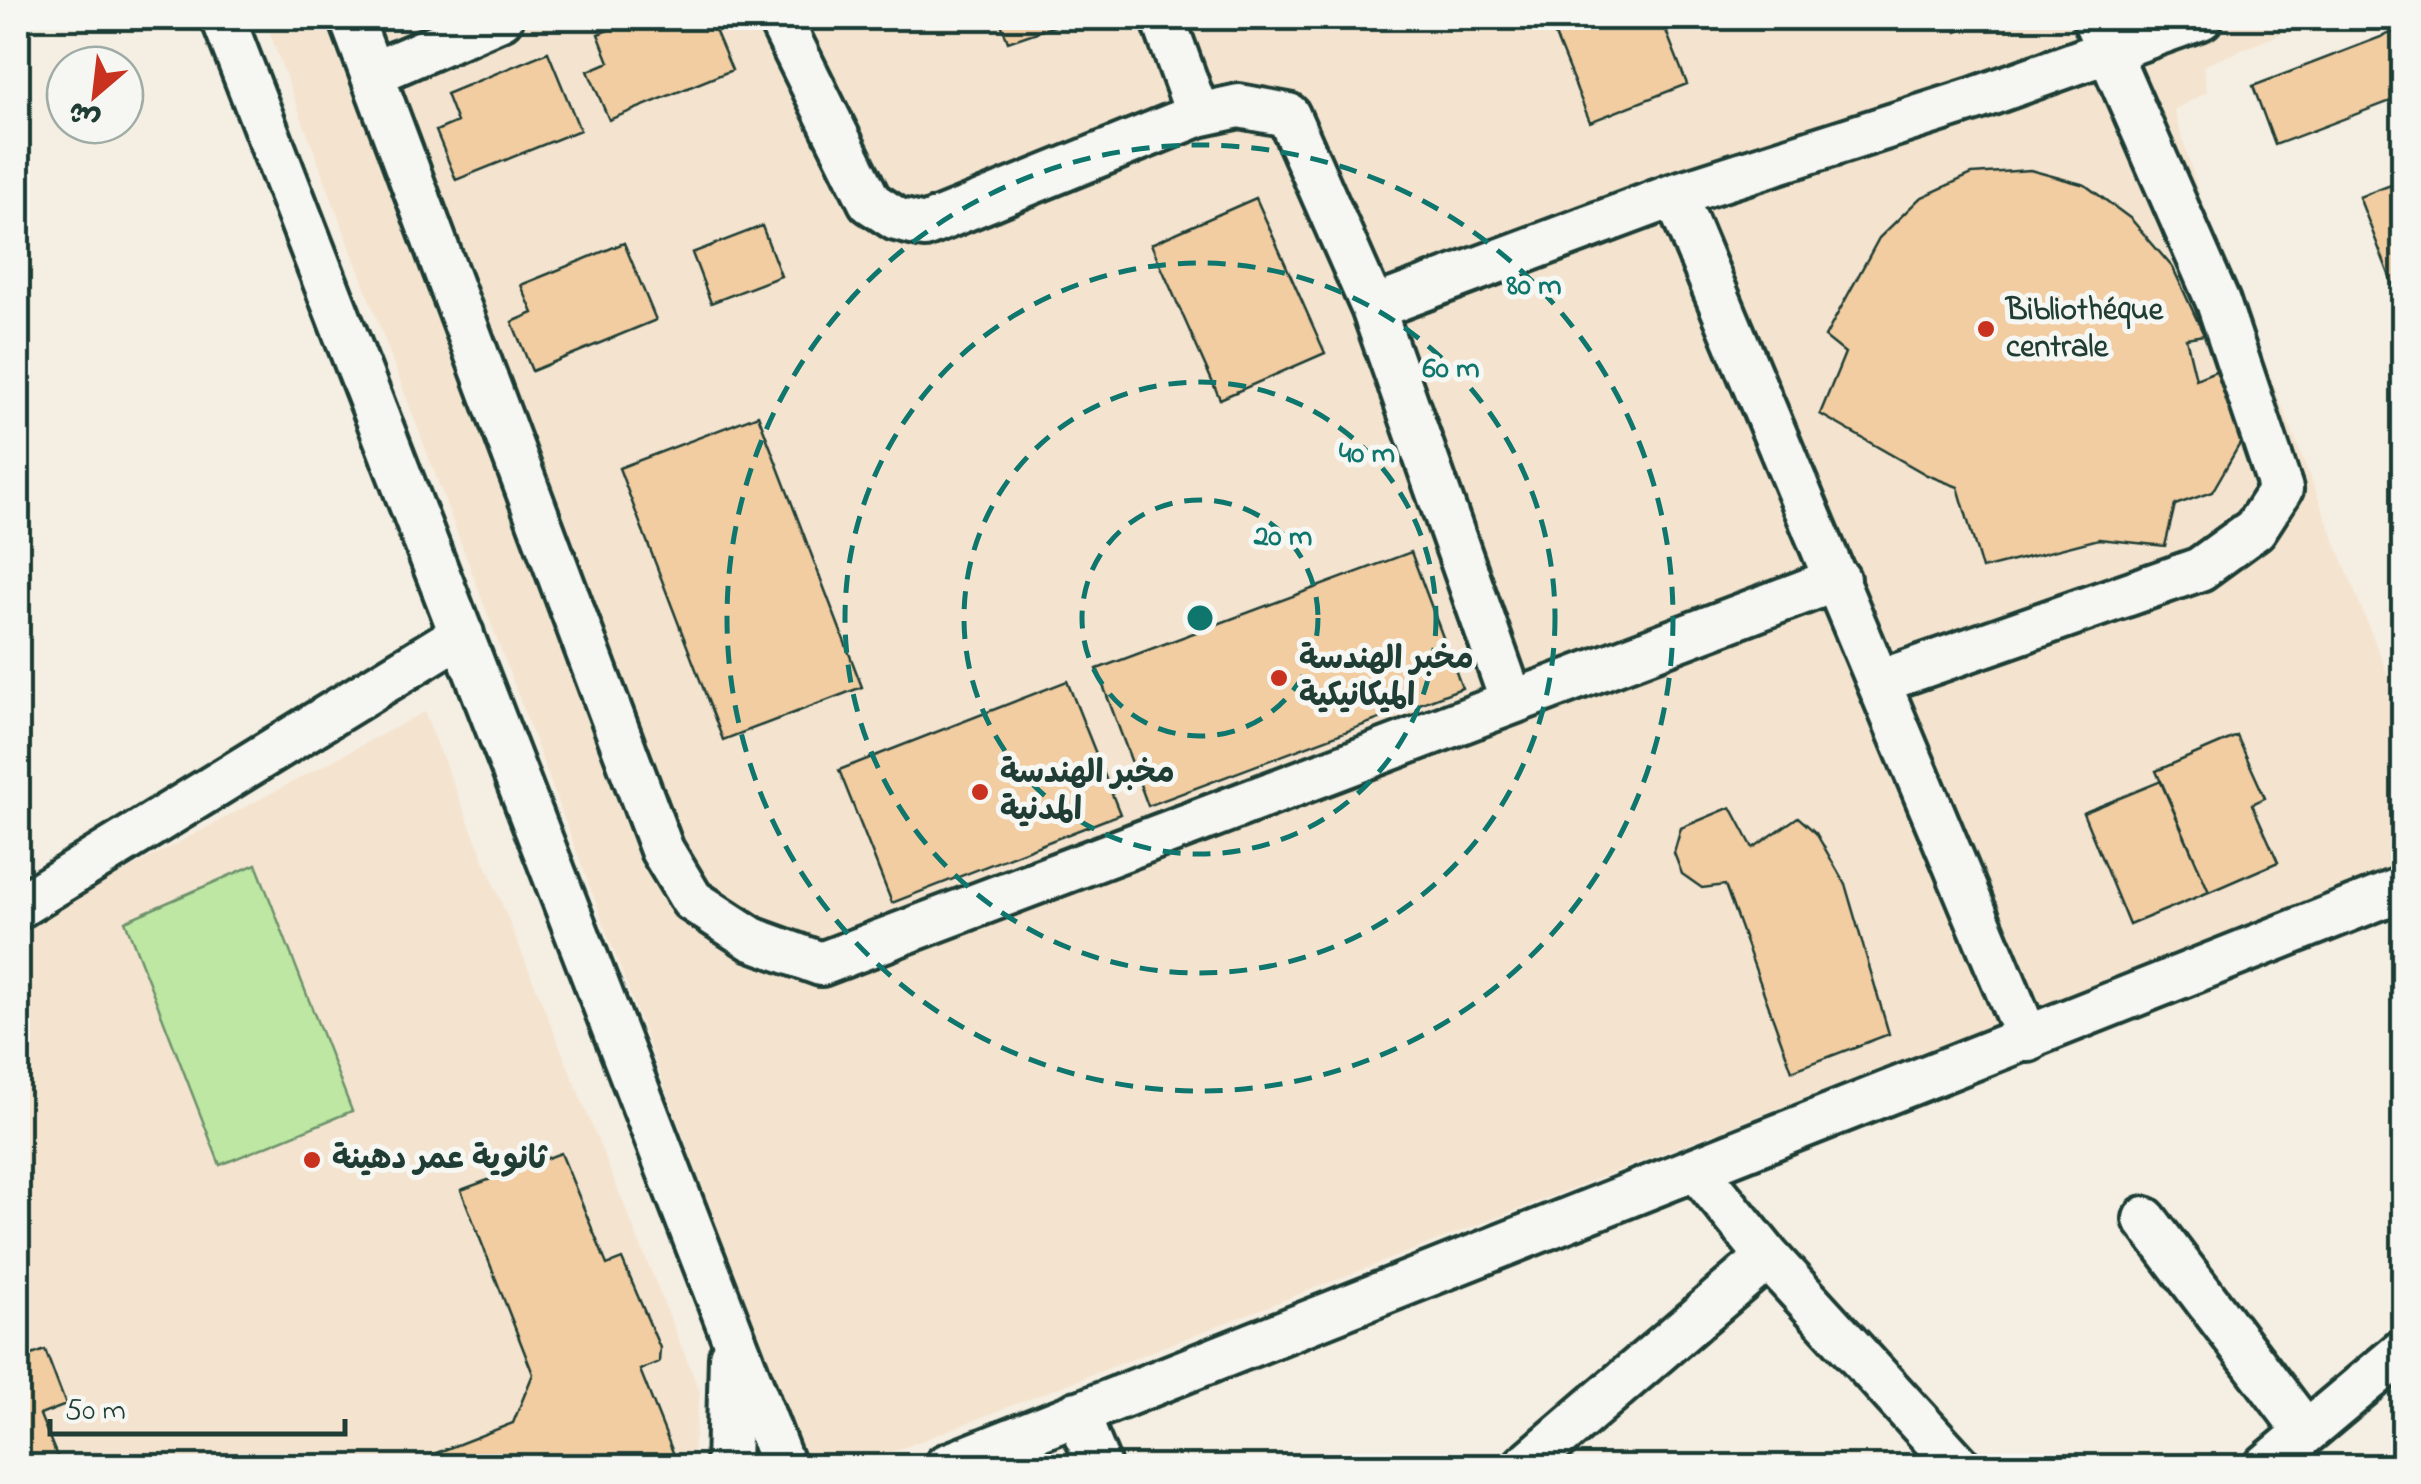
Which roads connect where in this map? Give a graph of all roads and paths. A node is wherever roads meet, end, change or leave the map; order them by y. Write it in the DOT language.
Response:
graph roads {
  1 [pos="223,18"];
  2 [pos="350,18"];
  3 [pos="500,18"];
  4 [pos="779,18"];
  5 [pos="1163,18"];
  6 [pos="2201,18"];
  7 [pos="2101,34"];
  8 [pos="372,74"];
  9 [pos="1198,115"];
  10 [pos="1675,194"];
  11 [pos="1373,308"];
  12 [pos="1838,579"];
  13 [pos="462,634"];
  14 [pos="1881,681"];
  15 [pos="1512,702"];
  16 [pos="2404,888"];
  17 [pos="18,907"];
  18 [pos="2028,1040"];
  19 [pos="1698,1171"];
  20 [pos="2145,1218"];
  21 [pos="1768,1257"];
  22 [pos="730,1325"];
  23 [pos="2404,1350"];
  24 [pos="1077,1413"];
  25 [pos="2306,1432"];
  26 [pos="728,1466"];
  27 [pos="784,1466"];
  28 [pos="946,1466"];
  29 [pos="1100,1466"];
  30 [pos="1526,1466"];
  31 [pos="1959,1466"];
  32 [pos="2266,1466"];
  1 -- 13 [label="street"];
  2 -- 8 [label="street"];
  3 -- 8 [label="street"];
  4 -- 9 [label="street"];
  5 -- 9 [label="street"];
  6 -- 7 [label="street"];
  7 -- 10 [label="street"];
  7 -- 14 [label="street"];
  8 -- 15 [label="street"];
  9 -- 11 [label="street"];
  10 -- 11 [label="street"];
  10 -- 12 [label="street"];
  11 -- 15 [label="street"];
  12 -- 14 [label="street"];
  12 -- 15 [label="street"];
  13 -- 17 [label="street"];
  13 -- 22 [label="street"];
  14 -- 18 [label="street"];
  16 -- 18 [label="street"];
  18 -- 19 [label="street"];
  19 -- 21 [label="street"];
  19 -- 24 [label="street"];
  20 -- 25 [label="street"];
  21 -- 30 [label="street"];
  21 -- 31 [label="street"];
  22 -- 26 [label="street"];
  22 -- 27 [label="street"];
  23 -- 25 [label="street"];
  24 -- 28 [label="street"];
  24 -- 29 [label="street"];
  25 -- 32 [label="street"];
}
